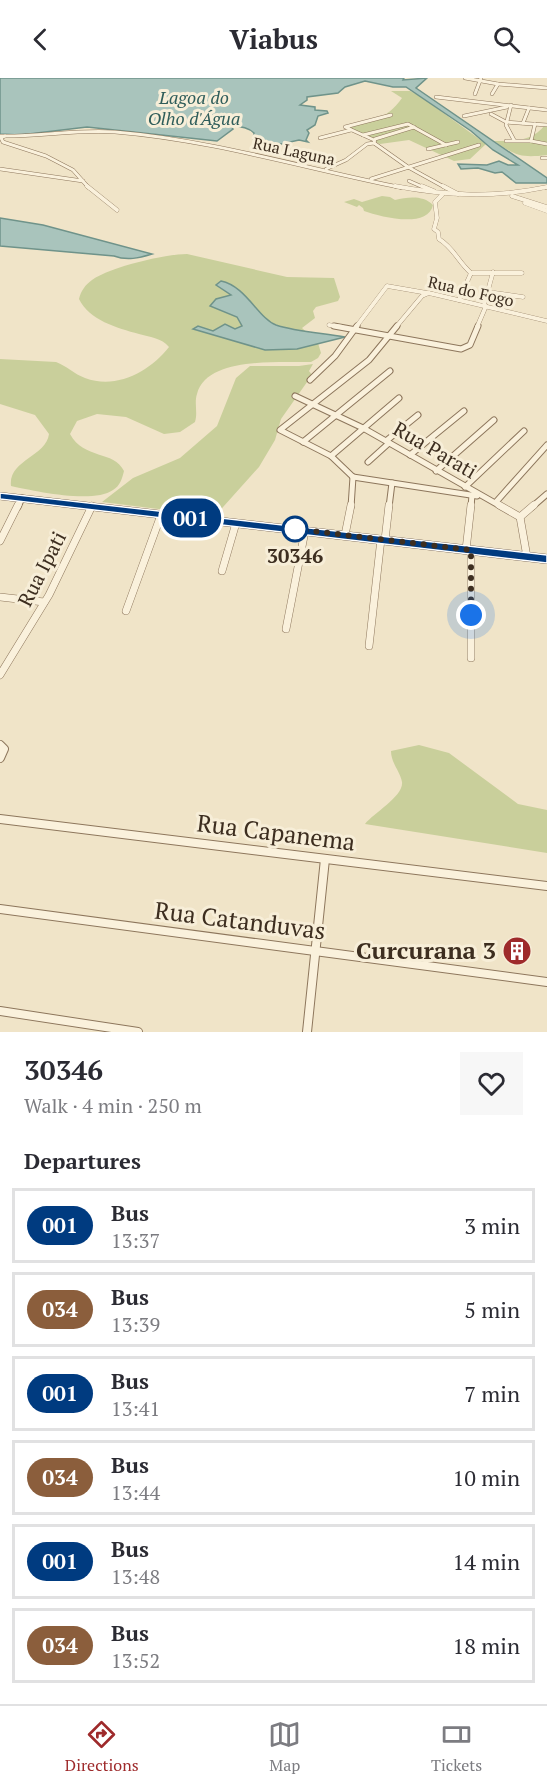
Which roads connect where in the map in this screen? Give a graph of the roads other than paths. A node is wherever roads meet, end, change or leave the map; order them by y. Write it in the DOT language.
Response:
graph roads {
  1 [pos="465,78"];
  2 [pos="481,79"];
  3 [pos="498,84"];
  4 [pos="514,86"];
  5 [pos="542,88"];
  6 [pos="547,88"];
  7 [pos="510,93"];
  8 [pos="540,93"];
  9 [pos="475,94"];
  10 [pos="492,94"];
  11 [pos="436,98"];
  12 [pos="511,106"];
  13 [pos="529,108"];
  14 [pos="547,110"];
  15 [pos="491,114"];
  16 [pos="391,115"];
  17 [pos="464,116"];
  18 [pos="506,122"];
  19 [pos="523,123"];
  20 [pos="535,124"];
  21 [pos="547,124"];
  22 [pos="414,127"];
  23 [pos="351,130"];
  24 [pos="363,135"];
  25 [pos="0,136"];
  26 [pos="6,136"];
  27 [pos="320,138"];
  28 [pos="514,140"];
  29 [pos="374,141"];
  30 [pos="506,141"];
  31 [pos="531,141"];
  32 [pos="458,142"];
  33 [pos="547,144"];
  34 [pos="446,145"];
  35 [pos="479,145"];
  36 [pos="428,149"];
  37 [pos="542,158"];
  38 [pos="547,158"];
  39 [pos="408,167"];
  40 [pos="0,169"];
  41 [pos="325,170"];
  42 [pos="370,180"];
  43 [pos="83,181"];
  44 [pos="409,182"];
  45 [pos="547,187"];
  46 [pos="441,194"];
  47 [pos="505,194"];
  48 [pos="460,195"];
  49 [pos="547,209"];
  50 [pos="117,210"];
  51 [pos="493,272"];
  52 [pos="471,273"];
  53 [pos="522,273"];
  54 [pos="488,292"];
  55 [pos="429,293"];
  56 [pos="523,297"];
  57 [pos="459,300"];
  58 [pos="485,306"];
  59 [pos="547,321"];
  60 [pos="329,325"];
  61 [pos="354,330"];
  62 [pos="390,337"];
  63 [pos="390,371"];
  64 [pos="310,380"];
  65 [pos="295,396"];
  66 [pos="399,398"];
  67 [pos="312,404"];
  68 [pos="464,411"];
  69 [pos="418,415"];
  70 [pos="338,416"];
  71 [pos="494,420"];
  72 [pos="363,428"];
  73 [pos="524,431"];
  74 [pos="303,442"];
  75 [pos="388,442"];
  76 [pos="547,445"];
  77 [pos="410,455"];
  78 [pos="331,456"];
  79 [pos="368,462"];
  80 [pos="436,471"];
  81 [pos="353,477"];
  82 [pos="392,483"];
  83 [pos="465,487"];
  84 [pos="547,494"];
  85 [pos="472,495"];
  86 [pos="0,496"];
  87 [pos="483,496"];
  88 [pos="22,498"];
  89 [pos="496,502"];
  90 [pos="92,506"];
  91 [pos="160,515"];
  92 [pos="520,517"];
  93 [pos="236,522"];
  94 [pos="305,531"];
  95 [pos="345,535"];
  96 [pos="383,540"];
  97 [pos="0,541"];
  98 [pos="468,550"];
  99 [pos="527,557"];
  100 [pos="547,559"];
  101 [pos="222,571"];
  102 [pos="0,597"];
  103 [pos="44,602"];
  104 [pos="126,611"];
  105 [pos="286,629"];
  106 [pos="369,646"];
  107 [pos="471,658"];
  108 [pos="3,667"];
  109 [pos="0,675"];
  110 [pos="0,745"];
  111 [pos="0,758"];
  112 [pos="0,819"];
  113 [pos="326,859"];
  114 [pos="547,886"];
  115 [pos="0,909"];
  116 [pos="316,950"];
  117 [pos="547,982"];
  118 [pos="0,1011"];
  119 [pos="138,1032"];
  120 [pos="307,1032"];
  1 -- 2 [label="street"];
  2 -- 3 [label="street"];
  2 -- 9 [label="street"];
  3 -- 4 [label="street"];
  3 -- 10 [label="street"];
  4 -- 5 [label="street"];
  4 -- 7 [label="street"];
  5 -- 6 [label="street"];
  5 -- 8 [label="street"];
  11 -- 12 [label="street"];
  12 -- 13 [label="street"];
  12 -- 17 [label="street"];
  12 -- 18 [label="street"];
  13 -- 14 [label="street"];
  13 -- 19 [label="street"];
  15 -- 18 [label="street"];
  16 -- 23 [label="street"];
  18 -- 19 [label="street"];
  18 -- 28 [label="street"];
  19 -- 20 [label="street"];
  20 -- 21 [label="street"];
  20 -- 31 [label="street"];
  22 -- 24 [label="street"];
  22 -- 29 [label="street"];
  22 -- 34 [label="street"];
  23 -- 24 [label="street"];
  23 -- 27 [label="street"];
  24 -- 29 [label="street"];
  25 -- 26 [label="street, Rua Laguna"];
  26 -- 41 [label="street, Rua Laguna"];
  26 -- 43 [label="street"];
  28 -- 30 [label="street"];
  28 -- 31 [label="street"];
  29 -- 39 [label="street"];
  29 -- 41 [label="street"];
  31 -- 33 [label="street"];
  32 -- 34 [label="street"];
  34 -- 36 [label="street"];
  35 -- 39 [label="street"];
  37 -- 38 [label="street"];
  39 -- 42 [label="street"];
  39 -- 48 [label="street"];
  40 -- 43 [label="street"];
  41 -- 42 [label="street, Rua Laguna"];
  42 -- 46 [label="street, Rua Laguna"];
  43 -- 50 [label="street"];
  44 -- 46 [label="street"];
  45 -- 47 [label="street, Rua Laguna"];
  46 -- 48 [label="street, Rua Laguna"];
  46 -- 52 [label="street"];
  47 -- 48 [label="street, Rua Laguna"];
  47 -- 49 [label="street"];
  51 -- 52 [label="street"];
  51 -- 53 [label="street"];
  51 -- 54 [label="street"];
  52 -- 57 [label="street"];
  54 -- 56 [label="street"];
  54 -- 58 [label="street"];
  55 -- 57 [label="street, Rua do Fogo"];
  55 -- 61 [label="street, Rua do Fogo"];
  55 -- 62 [label="street"];
  57 -- 58 [label="street, Rua do Fogo"];
  58 -- 59 [label="street, Rua do Fogo"];
  58 -- 62 [label="street"];
  60 -- 61 [label="street"];
  61 -- 62 [label="street"];
  61 -- 64 [label="street"];
  62 -- 67 [label="street"];
  63 -- 70 [label="street"];
  65 -- 67 [label="street, Rua Parati"];
  66 -- 72 [label="street"];
  67 -- 70 [label="street, Rua Parati"];
  67 -- 74 [label="street"];
  68 -- 77 [label="street"];
  69 -- 75 [label="street"];
  70 -- 72 [label="street, Rua Parati"];
  70 -- 74 [label="street"];
  71 -- 80 [label="street"];
  72 -- 75 [label="street, Rua Parati"];
  72 -- 78 [label="street"];
  73 -- 83 [label="street"];
  74 -- 78 [label="street"];
  75 -- 77 [label="street, Rua Parati"];
  75 -- 79 [label="street"];
  76 -- 89 [label="street"];
  77 -- 80 [label="street, Rua Parati"];
  78 -- 81 [label="street"];
  80 -- 83 [label="street, Rua Parati"];
  81 -- 82 [label="street"];
  81 -- 95 [label="street"];
  82 -- 85 [label="street"];
  82 -- 96 [label="street"];
  83 -- 87 [label="street, Rua Parati"];
  84 -- 92 [label="street"];
  85 -- 87 [label="street"];
  85 -- 98 [label="street"];
  86 -- 88 [label="main road"];
  87 -- 89 [label="street, Rua Parati"];
  88 -- 90 [label="main road"];
  88 -- 97 [label="street"];
  89 -- 92 [label="street, Rua Parati"];
  90 -- 91 [label="main road"];
  90 -- 103 [label="street, Rua Ipati"];
  91 -- 93 [label="main road"];
  91 -- 104 [label="street"];
  92 -- 99 [label="street"];
  93 -- 94 [label="main road"];
  93 -- 101 [label="street"];
  94 -- 95 [label="main road"];
  94 -- 105 [label="street"];
  95 -- 96 [label="main road"];
  96 -- 98 [label="main road"];
  96 -- 106 [label="street"];
  98 -- 99 [label="main road"];
  98 -- 107 [label="street"];
  99 -- 100 [label="main road"];
  102 -- 103 [label="street"];
  103 -- 108 [label="street, Rua Ipati"];
  108 -- 109 [label="street, Rua Ipati"];
  110 -- 111 [label="street"];
  112 -- 113 [label="street, Rua Capanema"];
  113 -- 114 [label="street, Rua Capanema"];
  113 -- 116 [label="street"];
  115 -- 116 [label="street, Rua Catanduvas"];
  116 -- 117 [label="street, Rua Catanduvas"];
  116 -- 120 [label="street"];
  118 -- 119 [label="street"];
}
